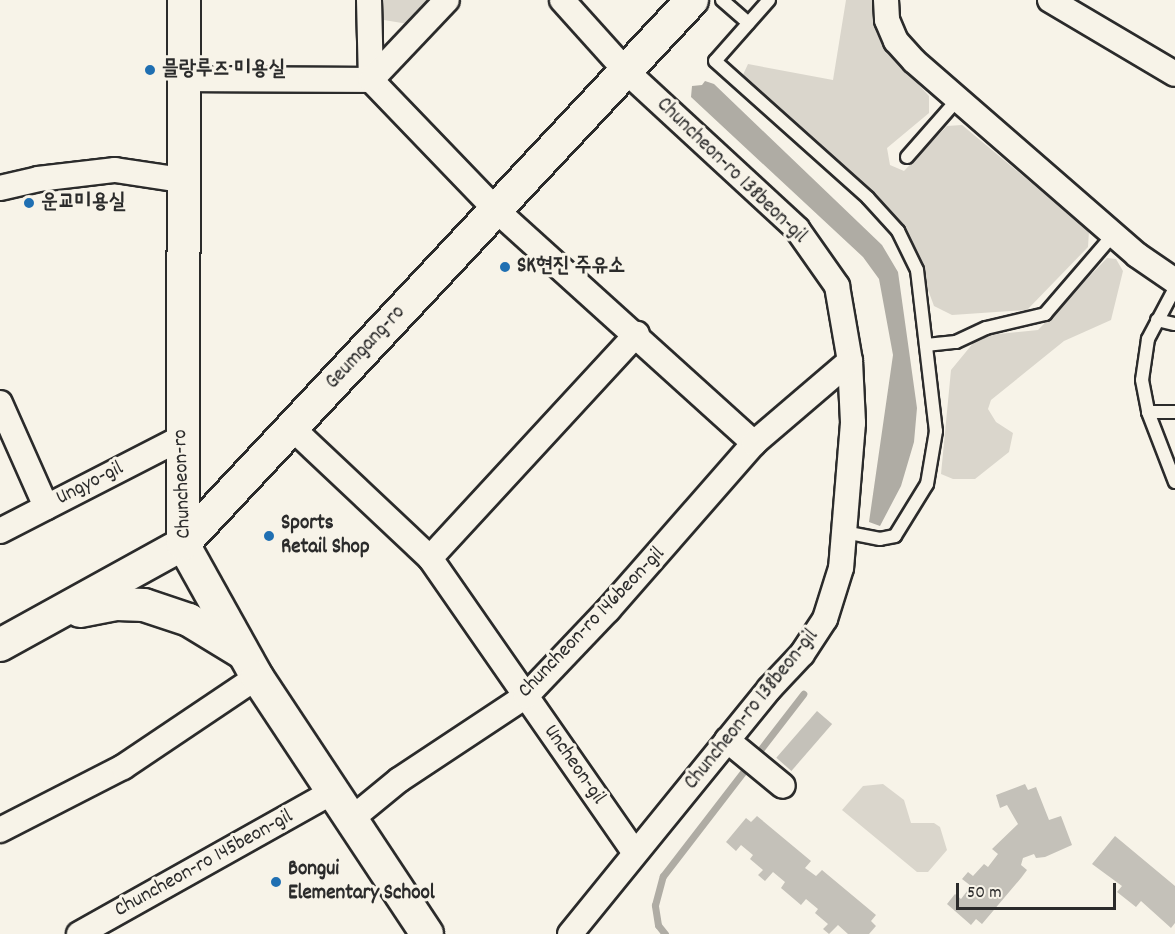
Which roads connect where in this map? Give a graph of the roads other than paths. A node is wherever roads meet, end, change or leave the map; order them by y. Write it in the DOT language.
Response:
graph roads {
  1 [pos="184,0"];
  2 [pos="369,0"];
  3 [pos="447,0"];
  4 [pos="562,0"];
  5 [pos="693,0"];
  6 [pos="722,0"];
  7 [pos="769,0"];
  8 [pos="886,0"];
  9 [pos="1050,0"];
  10 [pos="1082,8"];
  11 [pos="748,23"];
  12 [pos="626,71"];
  13 [pos="1175,74"];
  14 [pos="182,79"];
  15 [pos="371,80"];
  16 [pos="957,100"];
  17 [pos="907,157"];
  18 [pos="182,180"];
  19 [pos="0,188"];
  20 [pos="496,210"];
  21 [pos="1113,235"];
  22 [pos="1175,281"];
  23 [pos="1175,288"];
  24 [pos="1157,320"];
  25 [pos="1175,324"];
  26 [pos="636,334"];
  27 [pos="926,345"];
  28 [pos="850,361"];
  29 [pos="0,403"];
  30 [pos="1148,412"];
  31 [pos="1175,412"];
  32 [pos="292,428"];
  33 [pos="181,438"];
  34 [pos="754,443"];
  35 [pos="1175,482"];
  36 [pos="46,507"];
  37 [pos="0,531"];
  38 [pos="844,532"];
  39 [pos="183,544"];
  40 [pos="430,558"];
  41 [pos="62,614"];
  42 [pos="0,645"];
  43 [pos="250,666"];
  44 [pos="526,696"];
  45 [pos="727,740"];
  46 [pos="783,786"];
  47 [pos="330,793"];
  48 [pos="349,821"];
  49 [pos="0,830"];
  50 [pos="635,853"];
  51 [pos="78,934"];
  52 [pos="427,934"];
  53 [pos="570,934"];
  1 -- 14 [label="street, Chuncheon-ro"];
  2 -- 15 [label="street"];
  3 -- 15 [label="street"];
  4 -- 12 [label="street, Chuncheon-ro 138beon-gil"];
  5 -- 12 [label="street, Geumgang-ro"];
  6 -- 11 [label="lane"];
  7 -- 11 [label="lane"];
  8 -- 16 [label="street"];
  9 -- 10 [label="street"];
  10 -- 13 [label="street"];
  11 -- 27 [label="lane"];
  12 -- 20 [label="street, Geumgang-ro"];
  12 -- 28 [label="street, Chuncheon-ro 138beon-gil"];
  14 -- 15 [label="street"];
  14 -- 18 [label="street, Chuncheon-ro"];
  15 -- 20 [label="street"];
  16 -- 17 [label="lane"];
  16 -- 21 [label="street"];
  18 -- 19 [label="street"];
  18 -- 33 [label="street, Chuncheon-ro"];
  20 -- 26 [label="street"];
  20 -- 32 [label="street, Geumgang-ro"];
  21 -- 22 [label="street"];
  21 -- 27 [label="lane"];
  23 -- 24 [label="lane"];
  24 -- 25 [label="lane"];
  24 -- 30 [label="lane"];
  26 -- 34 [label="street"];
  26 -- 40 [label="street"];
  27 -- 38 [label="lane"];
  28 -- 34 [label="street, Chuncheon-ro 146beon-gil"];
  28 -- 38 [label="street, Chuncheon-ro 138beon-gil"];
  29 -- 36 [label="street"];
  30 -- 31 [label="lane"];
  30 -- 35 [label="lane"];
  32 -- 39 [label="street, Geumgang-ro"];
  32 -- 40 [label="street, Uncheon-gil"];
  33 -- 36 [label="street, Ungyo-gil"];
  33 -- 39 [label="street, Chuncheon-ro"];
  34 -- 44 [label="street, Chuncheon-ro 146beon-gil"];
  36 -- 37 [label="street, Ungyo-gil"];
  38 -- 45 [label="street, Chuncheon-ro 138beon-gil"];
  39 -- 41 [label="street, Geumgang-ro"];
  39 -- 43 [label="street, Chuncheon-ro"];
  40 -- 44 [label="street, Uncheon-gil"];
  41 -- 42 [label="street, Geumgang-ro"];
  41 -- 43 [label="street"];
  43 -- 47 [label="street, Chuncheon-ro"];
  43 -- 49 [label="street"];
  44 -- 48 [label="street, Chuncheon-ro 146beon-gil"];
  44 -- 50 [label="street, Uncheon-gil"];
  45 -- 46 [label="street"];
  45 -- 50 [label="street, Chuncheon-ro 138beon-gil"];
  47 -- 48 [label="street, Chuncheon-ro"];
  47 -- 51 [label="street, Chuncheon-ro 145beon-gil"];
  48 -- 52 [label="street, Chuncheon-ro"];
  50 -- 53 [label="street, Chuncheon-ro 138beon-gil"];
}
